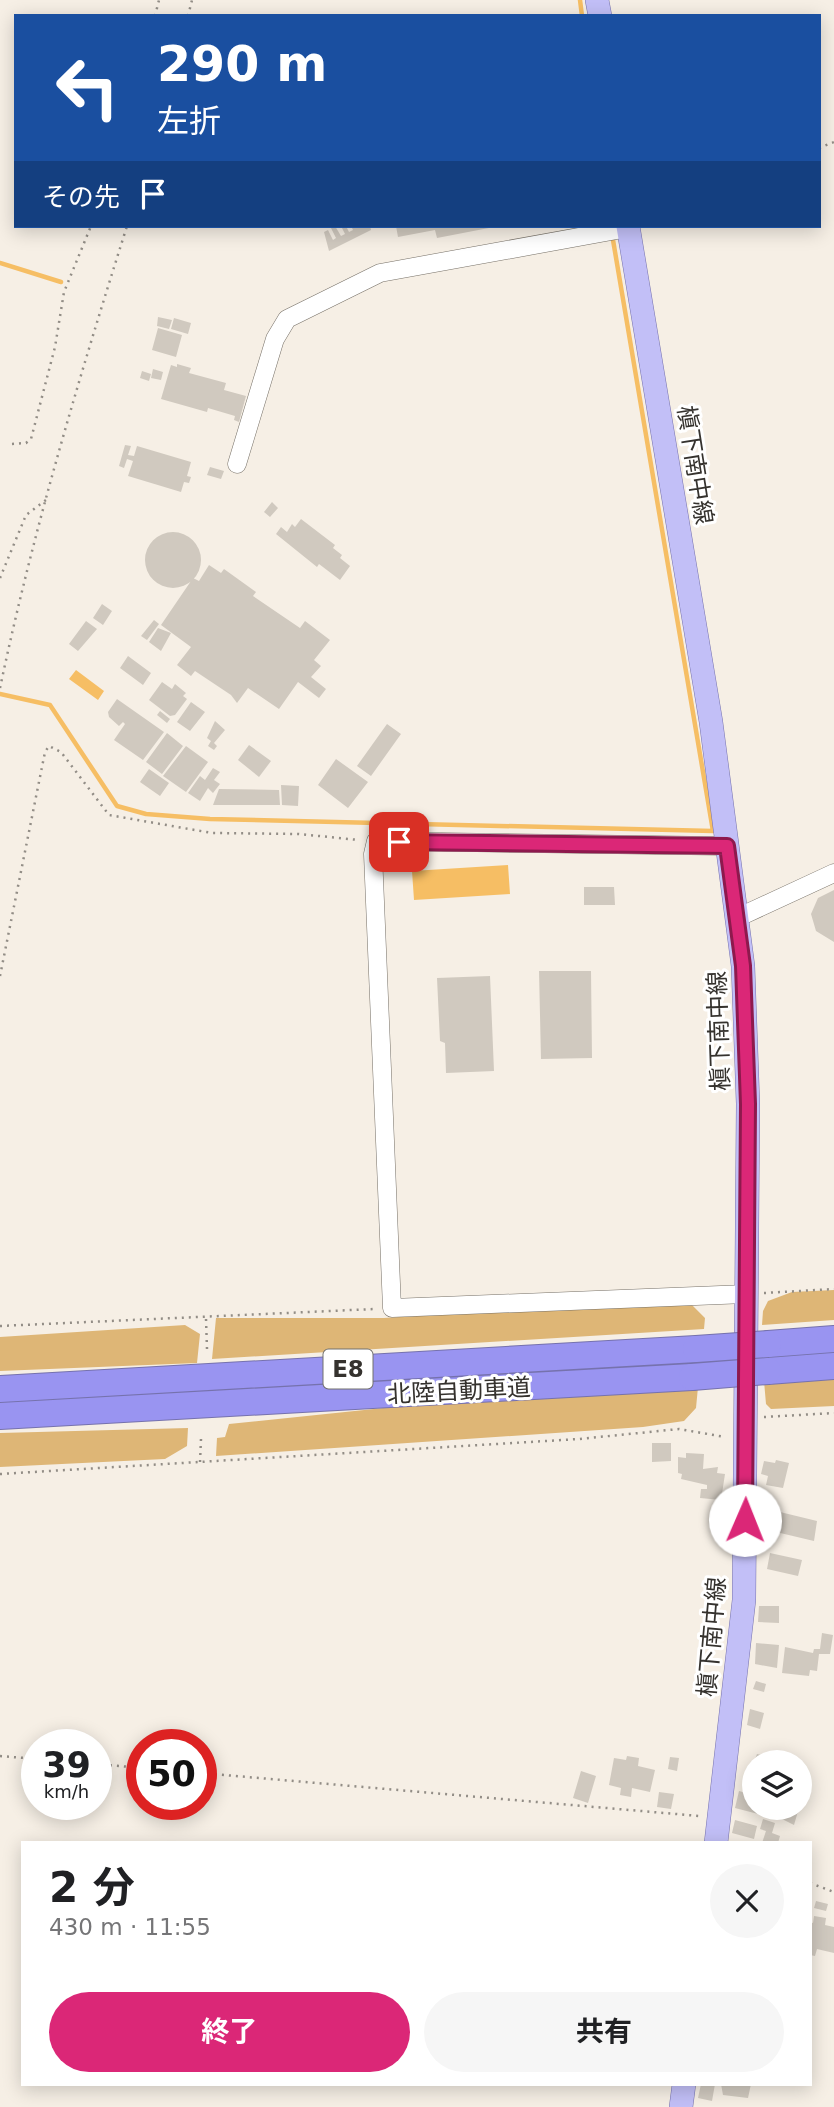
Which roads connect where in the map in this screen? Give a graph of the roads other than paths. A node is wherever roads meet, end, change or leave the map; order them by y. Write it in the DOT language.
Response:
graph roads {
  1 [pos="623,228"];
  2 [pos="628,228"];
  3 [pos="237,464"];
  4 [pos="727,846"];
  5 [pos="834,873"];
  6 [pos="739,917"];
  7 [pos="746,1294"];
  8 [pos="834,1339"];
  9 [pos="834,1366"];
  10 [pos="0,1389"];
  11 [pos="0,1416"];
  12 [pos="718,1832"];
  13 [pos="684,2086"];
  14 [pos="681,2107"];
  1 -- 3 [label="street"];
  2 -- 4 [label="main road, 槇下南中線"];
  4 -- 6 [label="main road, 槇下南中線"];
  4 -- 7 [label="street"];
  5 -- 6 [label="street"];
  6 -- 7 [label="main road, 槇下南中線"];
  7 -- 12 [label="main road, 槇下南中線"];
  8 -- 10 [label="highway, 北陸自動車道 / E8, bridge"];
  9 -- 11 [label="highway, 北陸自動車道 / E8, bridge"];
  13 -- 14 [label="main road"];
}
